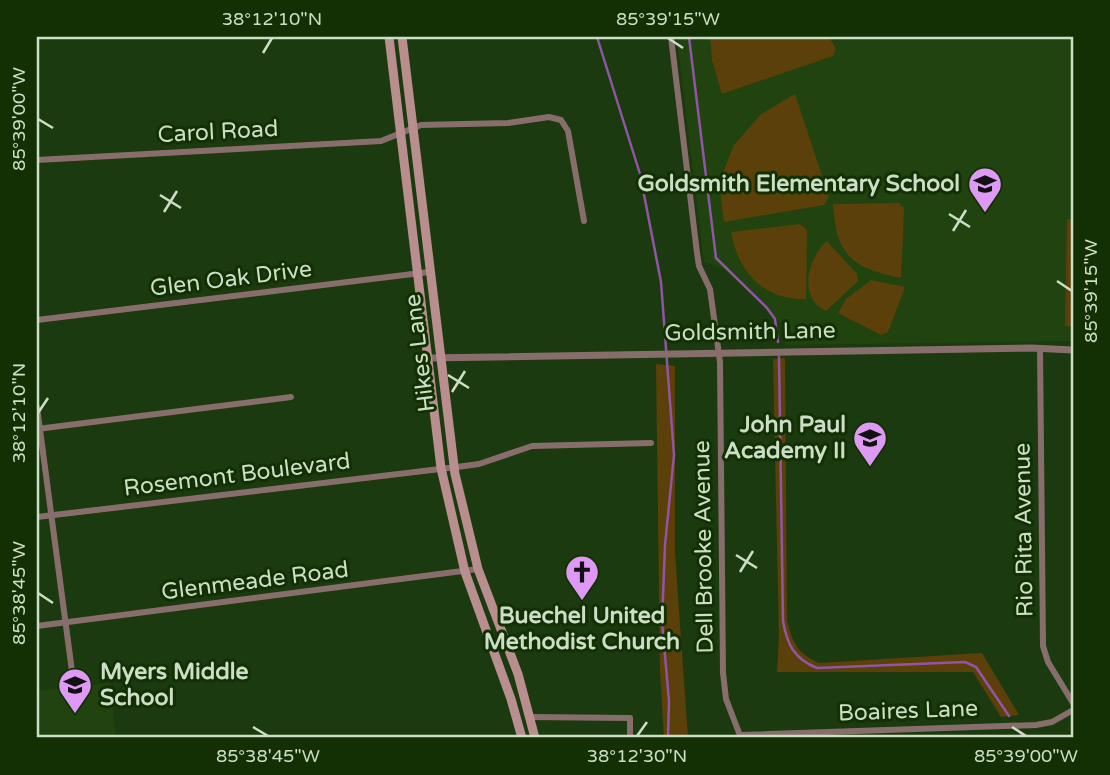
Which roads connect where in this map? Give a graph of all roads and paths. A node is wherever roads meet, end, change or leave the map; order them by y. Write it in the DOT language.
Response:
graph roads {
  1 [pos="389,37"];
  2 [pos="402,37"];
  3 [pos="671,37"];
  4 [pos="413,128"];
  5 [pos="400,134"];
  6 [pos="37,160"];
  7 [pos="584,221"];
  8 [pos="429,272"];
  9 [pos="415,274"];
  10 [pos="37,320"];
  11 [pos="1040,349"];
  12 [pos="1073,350"];
  13 [pos="719,352"];
  14 [pos="427,358"];
  15 [pos="440,358"];
  16 [pos="291,397"];
  17 [pos="37,407"];
  18 [pos="38,429"];
  19 [pos="651,443"];
  20 [pos="454,467"];
  21 [pos="441,468"];
  22 [pos="51,515"];
  23 [pos="37,517"];
  24 [pos="478,569"];
  25 [pos="466,572"];
  26 [pos="64,621"];
  27 [pos="37,626"];
  28 [pos="75,694"];
  29 [pos="1073,703"];
  30 [pos="1073,710"];
  31 [pos="530,718"];
  32 [pos="964,728"];
  33 [pos="741,737"];
  34 [pos="522,738"];
  35 [pos="535,738"];
  36 [pos="630,738"];
  37 [pos="965,738"];
  1 -- 5 [label="main road, Hikes Lane"];
  2 -- 4 [label="main road, Hikes Lane"];
  3 -- 13 [label="street, Dell Brooke Avenue"];
  4 -- 5 [label="street, Carol Road"];
  4 -- 7 [label="street, Carol Road"];
  4 -- 8 [label="main road, Hikes Lane"];
  5 -- 6 [label="street, Carol Road"];
  5 -- 9 [label="main road, Hikes Lane"];
  8 -- 9 [label="street, Glen Oak Drive"];
  8 -- 15 [label="main road, Hikes Lane"];
  9 -- 10 [label="street, Glen Oak Drive"];
  9 -- 14 [label="main road, Hikes Lane"];
  11 -- 12 [label="street, Goldsmith Lane"];
  11 -- 13 [label="street, Goldsmith Lane"];
  11 -- 29 [label="street, Rio Rita Avenue"];
  13 -- 15 [label="street, Goldsmith Lane"];
  13 -- 33 [label="street, Dell Brooke Avenue"];
  14 -- 15 [label="street, Goldsmith Lane"];
  14 -- 21 [label="main road, Hikes Lane"];
  15 -- 20 [label="main road, Hikes Lane"];
  16 -- 18 [label="street"];
  17 -- 18 [label="street"];
  18 -- 22 [label="street"];
  19 -- 20 [label="street, Rosemont Boulevard"];
  20 -- 21 [label="street, Rosemont Boulevard"];
  20 -- 24 [label="main road, Hikes Lane"];
  21 -- 22 [label="street, Rosemont Boulevard"];
  21 -- 25 [label="main road, Hikes Lane"];
  22 -- 23 [label="street, Rosemont Boulevard"];
  22 -- 26 [label="street"];
  24 -- 25 [label="street, Glenmeade Road"];
  24 -- 31 [label="main road, Hikes Lane"];
  25 -- 26 [label="street, Glenmeade Road"];
  25 -- 34 [label="main road, Hikes Lane"];
  26 -- 27 [label="street, Glenmeade Road"];
  26 -- 28 [label="street"];
  30 -- 32 [label="street, Boaires Lane"];
  31 -- 35 [label="main road, Hikes Lane"];
  31 -- 36 [label="street"];
  32 -- 33 [label="street, Boaires Lane"];
  32 -- 37 [label="street"];
}
